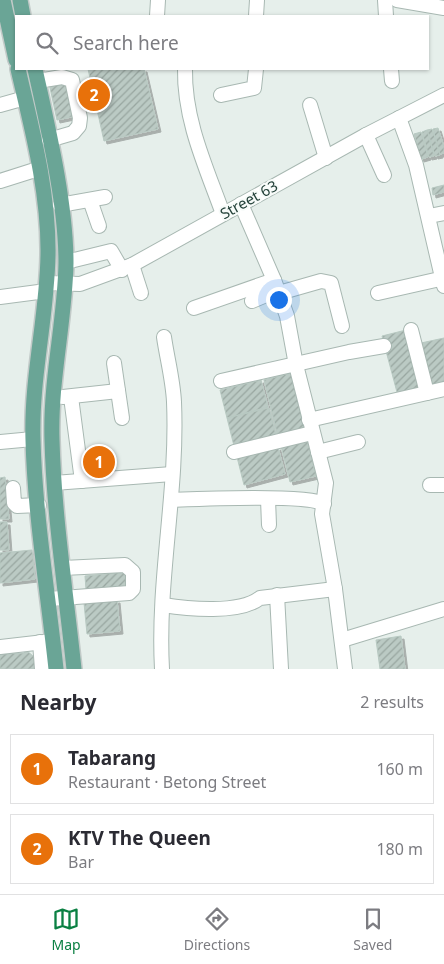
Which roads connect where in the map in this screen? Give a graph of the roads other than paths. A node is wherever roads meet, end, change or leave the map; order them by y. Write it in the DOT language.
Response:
graph roads {
  1 [pos="3,0"];
  2 [pos="20,0"];
  3 [pos="158,0"];
  4 [pos="257,0"];
  5 [pos="385,0"];
  6 [pos="397,0"];
  7 [pos="444,8"];
  8 [pos="24,15"];
  9 [pos="157,15"];
  10 [pos="256,15"];
  11 [pos="386,15"];
  12 [pos="15,55"];
  13 [pos="18,70"];
  14 [pos="185,70"];
  15 [pos="256,70"];
  16 [pos="36,75"];
  17 [pos="444,95"];
  18 [pos="221,96"];
  19 [pos="25,98"];
  20 [pos="0,105"];
  21 [pos="310,105"];
  22 [pos="399,118"];
  23 [pos="366,135"];
  24 [pos="49,140"];
  25 [pos="326,158"];
  26 [pos="38,169"];
  27 [pos="384,175"];
  28 [pos="0,181"];
  29 [pos="104,197"];
  30 [pos="90,200"];
  31 [pos="241,204"];
  32 [pos="60,205"];
  33 [pos="444,213"];
  34 [pos="223,214"];
  35 [pos="429,216"];
  36 [pos="100,226"];
  37 [pos="66,262"];
  38 [pos="127,268"];
  39 [pos="443,281"];
  40 [pos="64,284"];
  41 [pos="46,287"];
  42 [pos="277,288"];
  43 [pos="142,293"];
  44 [pos="378,293"];
  45 [pos="0,296"];
  46 [pos="252,301"];
  47 [pos="194,308"];
  48 [pos="342,326"];
  49 [pos="411,330"];
  50 [pos="164,337"];
  51 [pos="384,346"];
  52 [pos="114,363"];
  53 [pos="296,365"];
  54 [pos="221,382"];
  55 [pos="444,389"];
  56 [pos="118,391"];
  57 [pos="426,393"];
  58 [pos="52,397"];
  59 [pos="71,397"];
  60 [pos="122,418"];
  61 [pos="311,426"];
  62 [pos="33,439"];
  63 [pos="0,442"];
  64 [pos="358,442"];
  65 [pos="234,452"];
  66 [pos="318,452"];
  67 [pos="172,474"];
  68 [pos="82,481"];
  69 [pos="54,483"];
  70 [pos="13,488"];
  71 [pos="268,499"];
  72 [pos="171,500"];
  73 [pos="324,504"];
  74 [pos="39,505"];
  75 [pos="269,525"];
  76 [pos="63,568"];
  77 [pos="335,589"];
  78 [pos="277,595"];
  79 [pos="66,598"];
  80 [pos="49,599"];
  81 [pos="162,605"];
  82 [pos="444,609"];
  83 [pos="342,640"];
  84 [pos="47,642"];
  85 [pos="0,646"];
  86 [pos="42,669"];
  87 [pos="56,669"];
  88 [pos="74,669"];
  89 [pos="162,669"];
  90 [pos="281,669"];
  91 [pos="345,669"];
  1 -- 12 [label="main road"];
  2 -- 8 [label="main road"];
  3 -- 9 [label="street"];
  4 -- 10 [label="street"];
  5 -- 11 [label="street"];
  6 -- 7 [label="street"];
  13 -- 19 [label="main road"];
  14 -- 34 [label="street"];
  15 -- 18 [label="street"];
  16 -- 24 [label="main road"];
  16 -- 24 [label="street"];
  17 -- 22 [label="street, Street 63"];
  19 -- 20 [label="street"];
  19 -- 26 [label="main road"];
  21 -- 25 [label="street"];
  22 -- 23 [label="street, Street 63"];
  22 -- 35 [label="street"];
  23 -- 25 [label="street, Street 63"];
  23 -- 27 [label="street"];
  24 -- 32 [label="main road"];
  25 -- 31 [label="street, Street 63"];
  26 -- 28 [label="street"];
  26 -- 41 [label="main road"];
  29 -- 30 [label="street"];
  30 -- 32 [label="street"];
  30 -- 36 [label="street"];
  31 -- 34 [label="street, Street 63"];
  31 -- 42 [label="street"];
  32 -- 37 [label="main road"];
  33 -- 35 [label="street"];
  34 -- 38 [label="street, Street 63"];
  35 -- 39 [label="street"];
  37 -- 38 [label="street"];
  37 -- 40 [label="main road"];
  38 -- 40 [label="street, Street 63"];
  38 -- 43 [label="street"];
  39 -- 44 [label="street"];
  40 -- 41 [label="street, Street 63"];
  40 -- 58 [label="main road"];
  41 -- 45 [label="street, Street 63"];
  41 -- 62 [label="main road"];
  42 -- 46 [label="street"];
  42 -- 47 [label="street"];
  42 -- 48 [label="street"];
  42 -- 53 [label="street"];
  49 -- 57 [label="street"];
  50 -- 67 [label="street"];
  51 -- 53 [label="street"];
  52 -- 56 [label="street"];
  53 -- 54 [label="street"];
  53 -- 61 [label="street"];
  55 -- 57 [label="street"];
  56 -- 59 [label="street"];
  56 -- 60 [label="street"];
  57 -- 61 [label="street"];
  58 -- 59 [label="street"];
  58 -- 69 [label="main road"];
  59 -- 68 [label="street"];
  61 -- 65 [label="street"];
  61 -- 66 [label="street"];
  62 -- 63 [label="street"];
  62 -- 74 [label="main road"];
  64 -- 66 [label="street"];
  66 -- 73 [label="street"];
  67 -- 68 [label="street"];
  67 -- 72 [label="street"];
  68 -- 69 [label="street"];
  69 -- 76 [label="main road"];
  70 -- 74 [label="street"];
  71 -- 72 [label="street"];
  71 -- 73 [label="street"];
  71 -- 75 [label="street"];
  72 -- 81 [label="street"];
  73 -- 77 [label="street"];
  74 -- 80 [label="main road"];
  76 -- 79 [label="main road"];
  76 -- 79 [label="street"];
  77 -- 78 [label="street"];
  77 -- 83 [label="street"];
  78 -- 81 [label="street"];
  78 -- 90 [label="street"];
  79 -- 80 [label="street"];
  79 -- 88 [label="main road"];
  80 -- 84 [label="main road"];
  81 -- 89 [label="street"];
  82 -- 83 [label="street"];
  83 -- 91 [label="street"];
  84 -- 85 [label="street"];
  84 -- 86 [label="street"];
  84 -- 87 [label="main road"];
}
